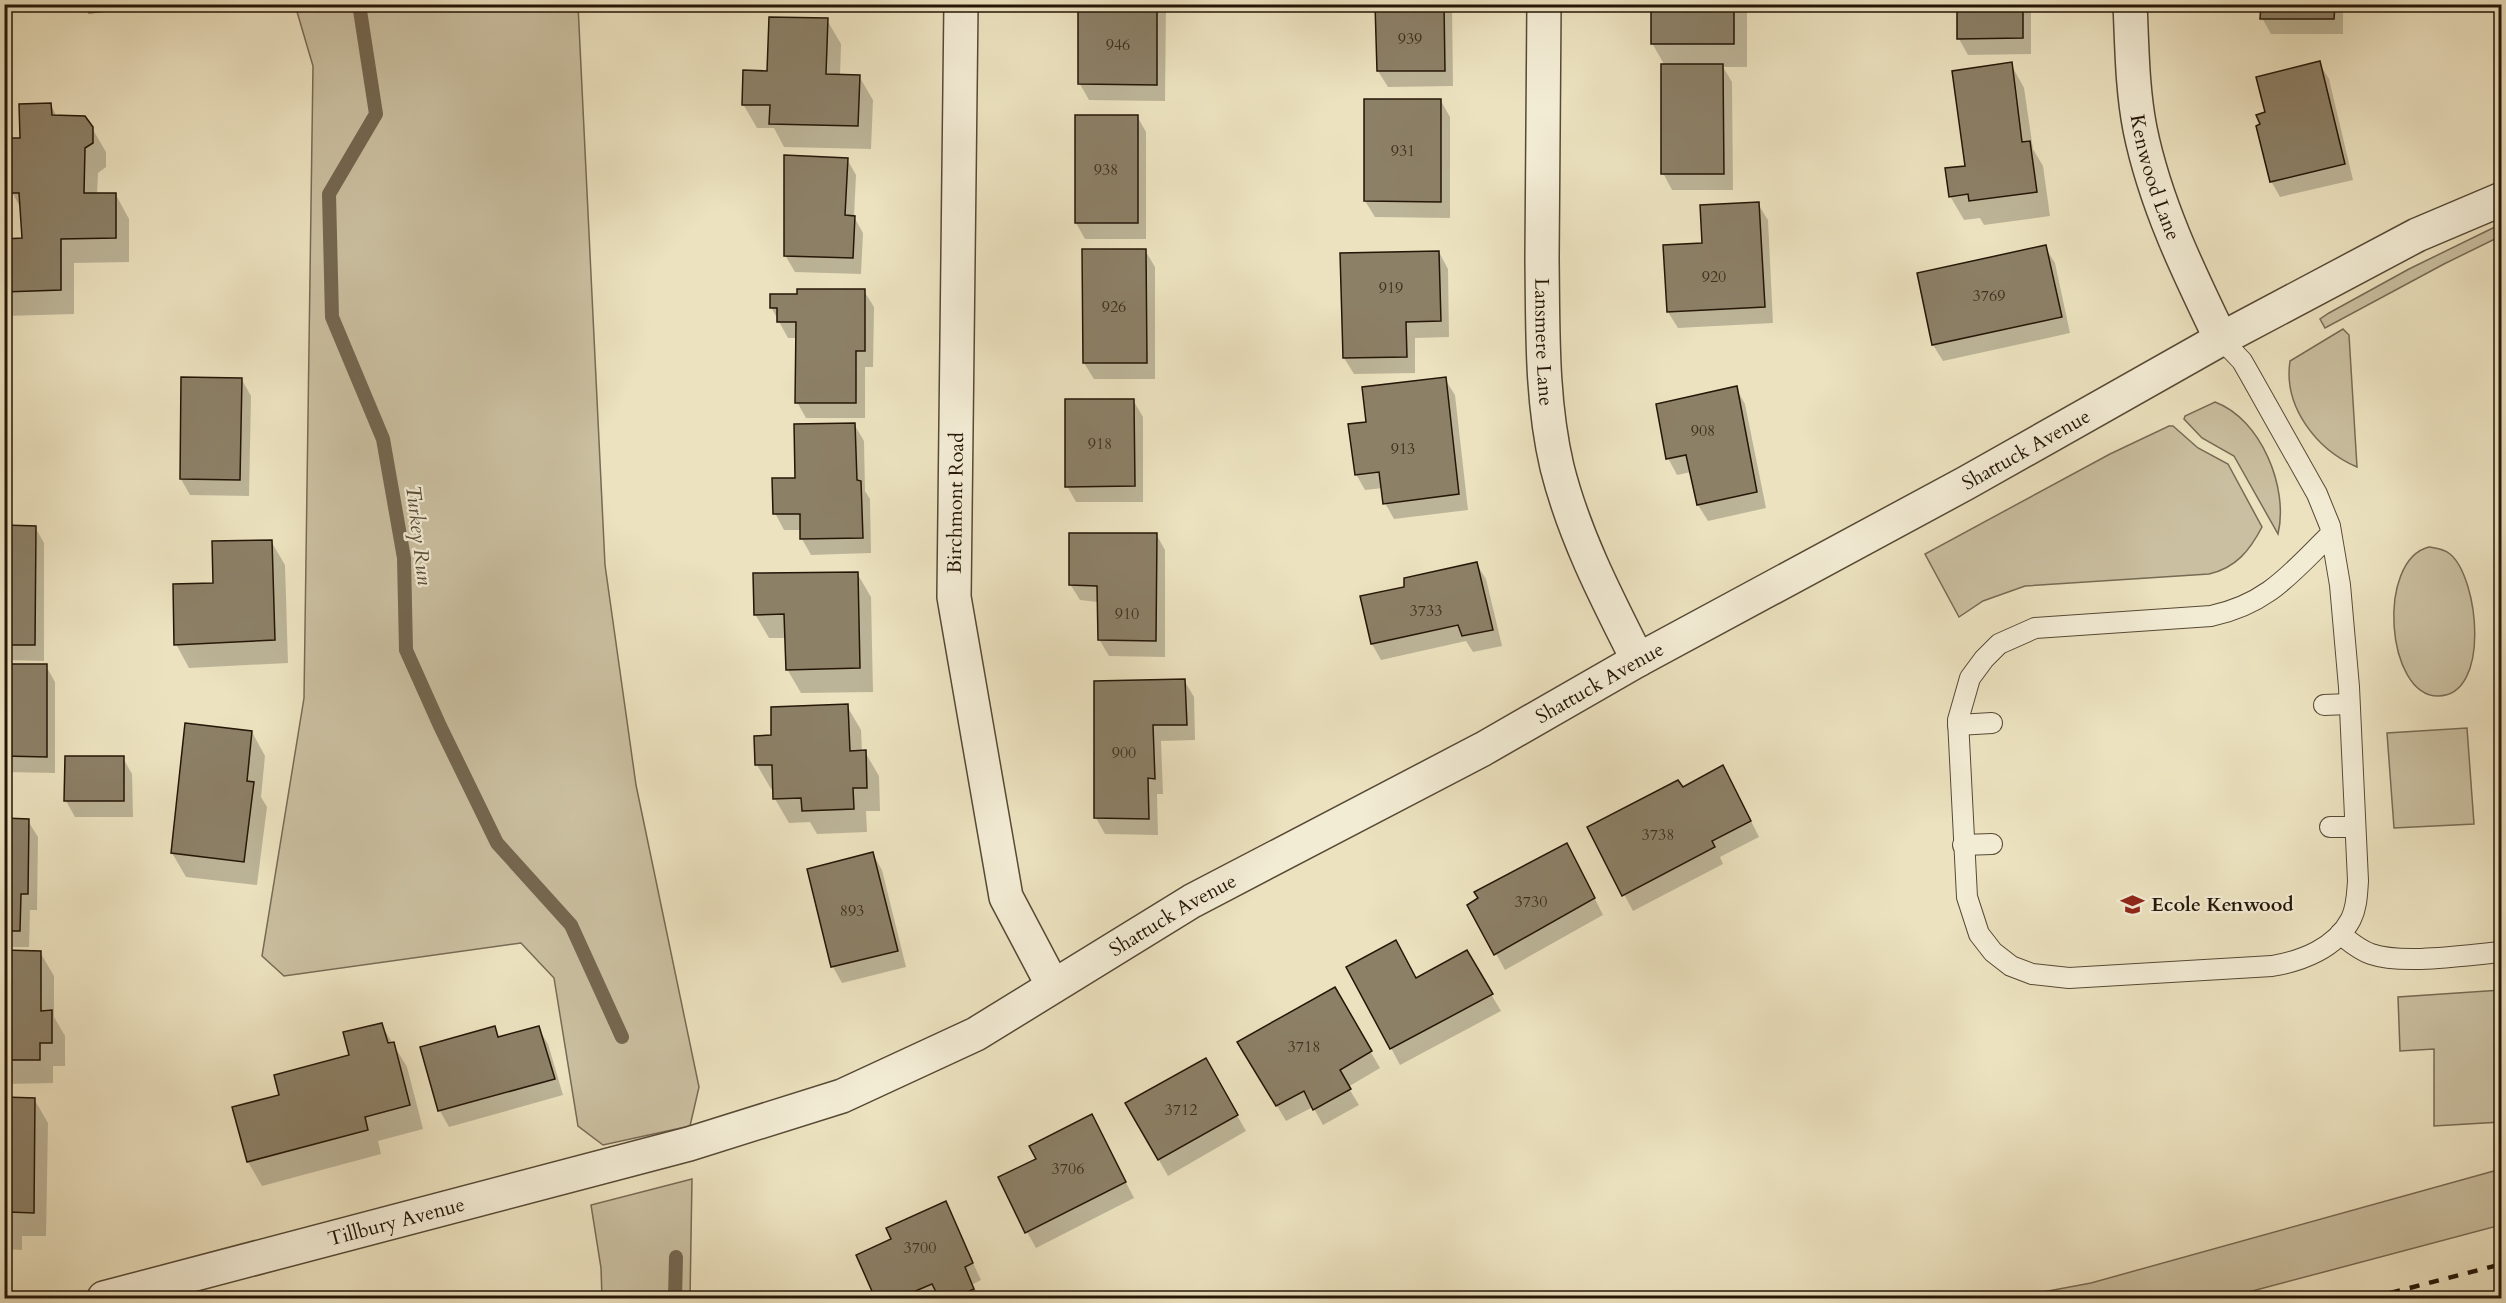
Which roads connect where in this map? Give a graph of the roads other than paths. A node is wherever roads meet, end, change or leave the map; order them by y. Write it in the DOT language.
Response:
graph roads {
  1 [pos="961,4"];
  2 [pos="1544,4"];
  3 [pos="2130,4"];
  4 [pos="2502,199"];
  5 [pos="2221,339"];
  6 [pos="2331,534"];
  7 [pos="1638,660"];
  8 [pos="2349,704"];
  9 [pos="2324,705"];
  10 [pos="1992,723"];
  11 [pos="1958,724"];
  12 [pos="2355,826"];
  13 [pos="2330,827"];
  14 [pos="1992,844"];
  15 [pos="1963,845"];
  16 [pos="2340,934"];
  17 [pos="2502,952"];
  18 [pos="1053,986"];
  19 [pos="688,1144"];
  20 [pos="104,1299"];
  1 -- 18 [label="street, Birchmont Road"];
  2 -- 7 [label="street, Lansmere Lane"];
  3 -- 5 [label="street, Kenwood Lane"];
  4 -- 5 [label="street, Shattuck Avenue"];
  5 -- 6 [label="lane"];
  5 -- 7 [label="street, Shattuck Avenue"];
  6 -- 8 [label="lane"];
  6 -- 11 [label="lane"];
  7 -- 18 [label="street, Shattuck Avenue"];
  8 -- 9 [label="lane"];
  8 -- 12 [label="lane"];
  10 -- 11 [label="lane"];
  11 -- 15 [label="lane"];
  12 -- 13 [label="lane"];
  12 -- 16 [label="lane"];
  14 -- 15 [label="lane"];
  15 -- 16 [label="lane"];
  16 -- 17 [label="lane"];
  18 -- 19 [label="street, Shattuck Avenue"];
  19 -- 20 [label="street, Tillbury Avenue"];
}
